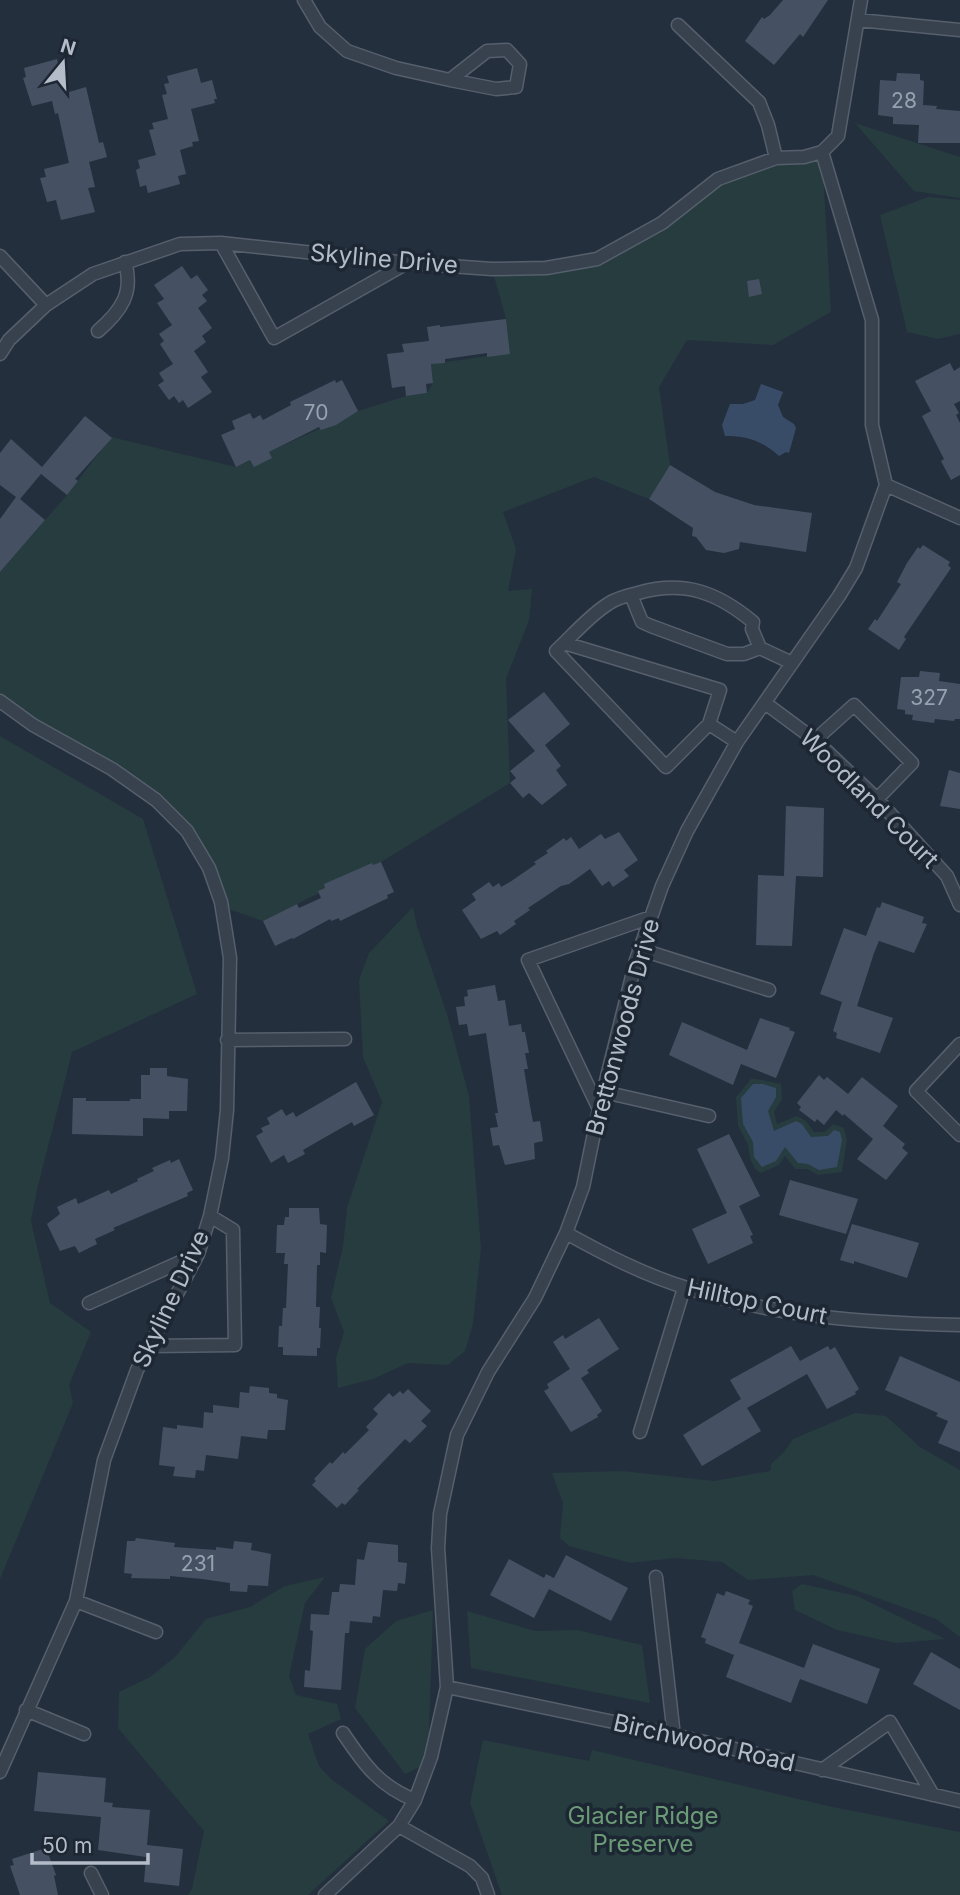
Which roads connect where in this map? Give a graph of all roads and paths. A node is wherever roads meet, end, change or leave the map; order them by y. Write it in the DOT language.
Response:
graph roads {
  1 [pos="304,0"];
  2 [pos="861,0"];
  3 [pos="960,19"];
  4 [pos="858,20"];
  5 [pos="678,25"];
  6 [pos="944,28"];
  7 [pos="960,30"];
  8 [pos="450,80"];
  9 [pos="822,152"];
  10 [pos="776,158"];
  11 [pos="221,243"];
  12 [pos="0,256"];
  13 [pos="125,262"];
  14 [pos="408,263"];
  15 [pos="46,305"];
  16 [pos="98,331"];
  17 [pos="0,354"];
  18 [pos="886,485"];
  19 [pos="960,518"];
  20 [pos="631,595"];
  21 [pos="564,643"];
  22 [pos="760,648"];
  23 [pos="792,663"];
  24 [pos="0,702"];
  25 [pos="765,703"];
  26 [pos="709,724"];
  27 [pos="816,740"];
  28 [pos="737,742"];
  29 [pos="877,799"];
  30 [pos="960,905"];
  31 [pos="651,917"];
  32 [pos="639,949"];
  33 [pos="769,990"];
  34 [pos="345,1039"];
  35 [pos="227,1040"];
  36 [pos="960,1044"];
  37 [pos="604,1091"];
  38 [pos="599,1110"];
  39 [pos="709,1116"];
  40 [pos="960,1135"];
  41 [pos="210,1216"];
  42 [pos="566,1233"];
  43 [pos="198,1254"];
  44 [pos="684,1288"];
  45 [pos="89,1303"];
  46 [pos="960,1325"];
  47 [pos="151,1346"];
  48 [pos="640,1432"];
  49 [pos="656,1577"];
  50 [pos="75,1601"];
  51 [pos="156,1632"];
  52 [pos="447,1687"];
  53 [pos="26,1710"];
  54 [pos="343,1733"];
  55 [pos="84,1734"];
  56 [pos="674,1736"];
  57 [pos="3,1758"];
  58 [pos="822,1770"];
  59 [pos="0,1772"];
  60 [pos="933,1795"];
  61 [pos="415,1800"];
  62 [pos="960,1801"];
  63 [pos="399,1826"];
  64 [pos="91,1874"];
  65 [pos="102,1895"];
  66 [pos="325,1895"];
  67 [pos="488,1895"];
  1 -- 8 [label="street"];
  2 -- 4 [label="street"];
  3 -- 6 [label="street"];
  4 -- 6 [label="street"];
  4 -- 9 [label="street"];
  5 -- 10 [label="street"];
  6 -- 7 [label="street"];
  8 -- 8 [label="street"];
  9 -- 10 [label="street"];
  9 -- 18 [label="street"];
  10 -- 14 [label="street, Skyline Drive"];
  11 -- 13 [label="street, Skyline Drive"];
  11 -- 14 [label="street, Skyline Drive"];
  11 -- 14 [label="street"];
  12 -- 15 [label="street"];
  13 -- 15 [label="street, Skyline Drive"];
  13 -- 16 [label="street"];
  15 -- 17 [label="street, Skyline Drive"];
  18 -- 19 [label="street"];
  18 -- 23 [label="street, Brettonwoods Drive"];
  20 -- 21 [label="street"];
  20 -- 22 [label="street"];
  20 -- 22 [label="street"];
  21 -- 26 [label="street"];
  21 -- 26 [label="street"];
  22 -- 23 [label="street"];
  23 -- 25 [label="street, Brettonwoods Drive"];
  24 -- 35 [label="street, Skyline Drive"];
  25 -- 27 [label="street, Woodland Court"];
  25 -- 28 [label="street, Brettonwoods Drive"];
  26 -- 28 [label="street"];
  27 -- 29 [label="street, Woodland Court"];
  27 -- 29 [label="street"];
  28 -- 31 [label="street, Brettonwoods Drive"];
  29 -- 30 [label="street, Woodland Court"];
  31 -- 32 [label="street, Brettonwoods Drive"];
  31 -- 38 [label="street"];
  32 -- 33 [label="street"];
  32 -- 37 [label="street, Brettonwoods Drive"];
  34 -- 35 [label="street"];
  35 -- 41 [label="street, Skyline Drive"];
  36 -- 40 [label="street"];
  37 -- 38 [label="street, Brettonwoods Drive"];
  37 -- 39 [label="street"];
  38 -- 42 [label="street, Brettonwoods Drive"];
  41 -- 43 [label="street, Skyline Drive"];
  41 -- 47 [label="street"];
  42 -- 44 [label="street, Hilltop Court"];
  42 -- 52 [label="street, Brettonwoods Drive"];
  43 -- 45 [label="street"];
  43 -- 47 [label="street, Skyline Drive"];
  44 -- 46 [label="street, Hilltop Court"];
  44 -- 48 [label="street"];
  47 -- 50 [label="street, Skyline Drive"];
  49 -- 56 [label="street"];
  50 -- 51 [label="street"];
  50 -- 53 [label="street, Skyline Drive"];
  52 -- 56 [label="street, Birchwood Road"];
  52 -- 61 [label="street"];
  53 -- 55 [label="street"];
  53 -- 57 [label="street, Skyline Drive"];
  54 -- 61 [label="street"];
  56 -- 58 [label="street, Birchwood Road"];
  57 -- 59 [label="street, Skyline Drive"];
  58 -- 60 [label="street, Birchwood Road"];
  58 -- 60 [label="street"];
  60 -- 62 [label="street, Birchwood Road"];
  61 -- 63 [label="street"];
  63 -- 66 [label="street"];
  63 -- 67 [label="street"];
  64 -- 65 [label="street"];
}
